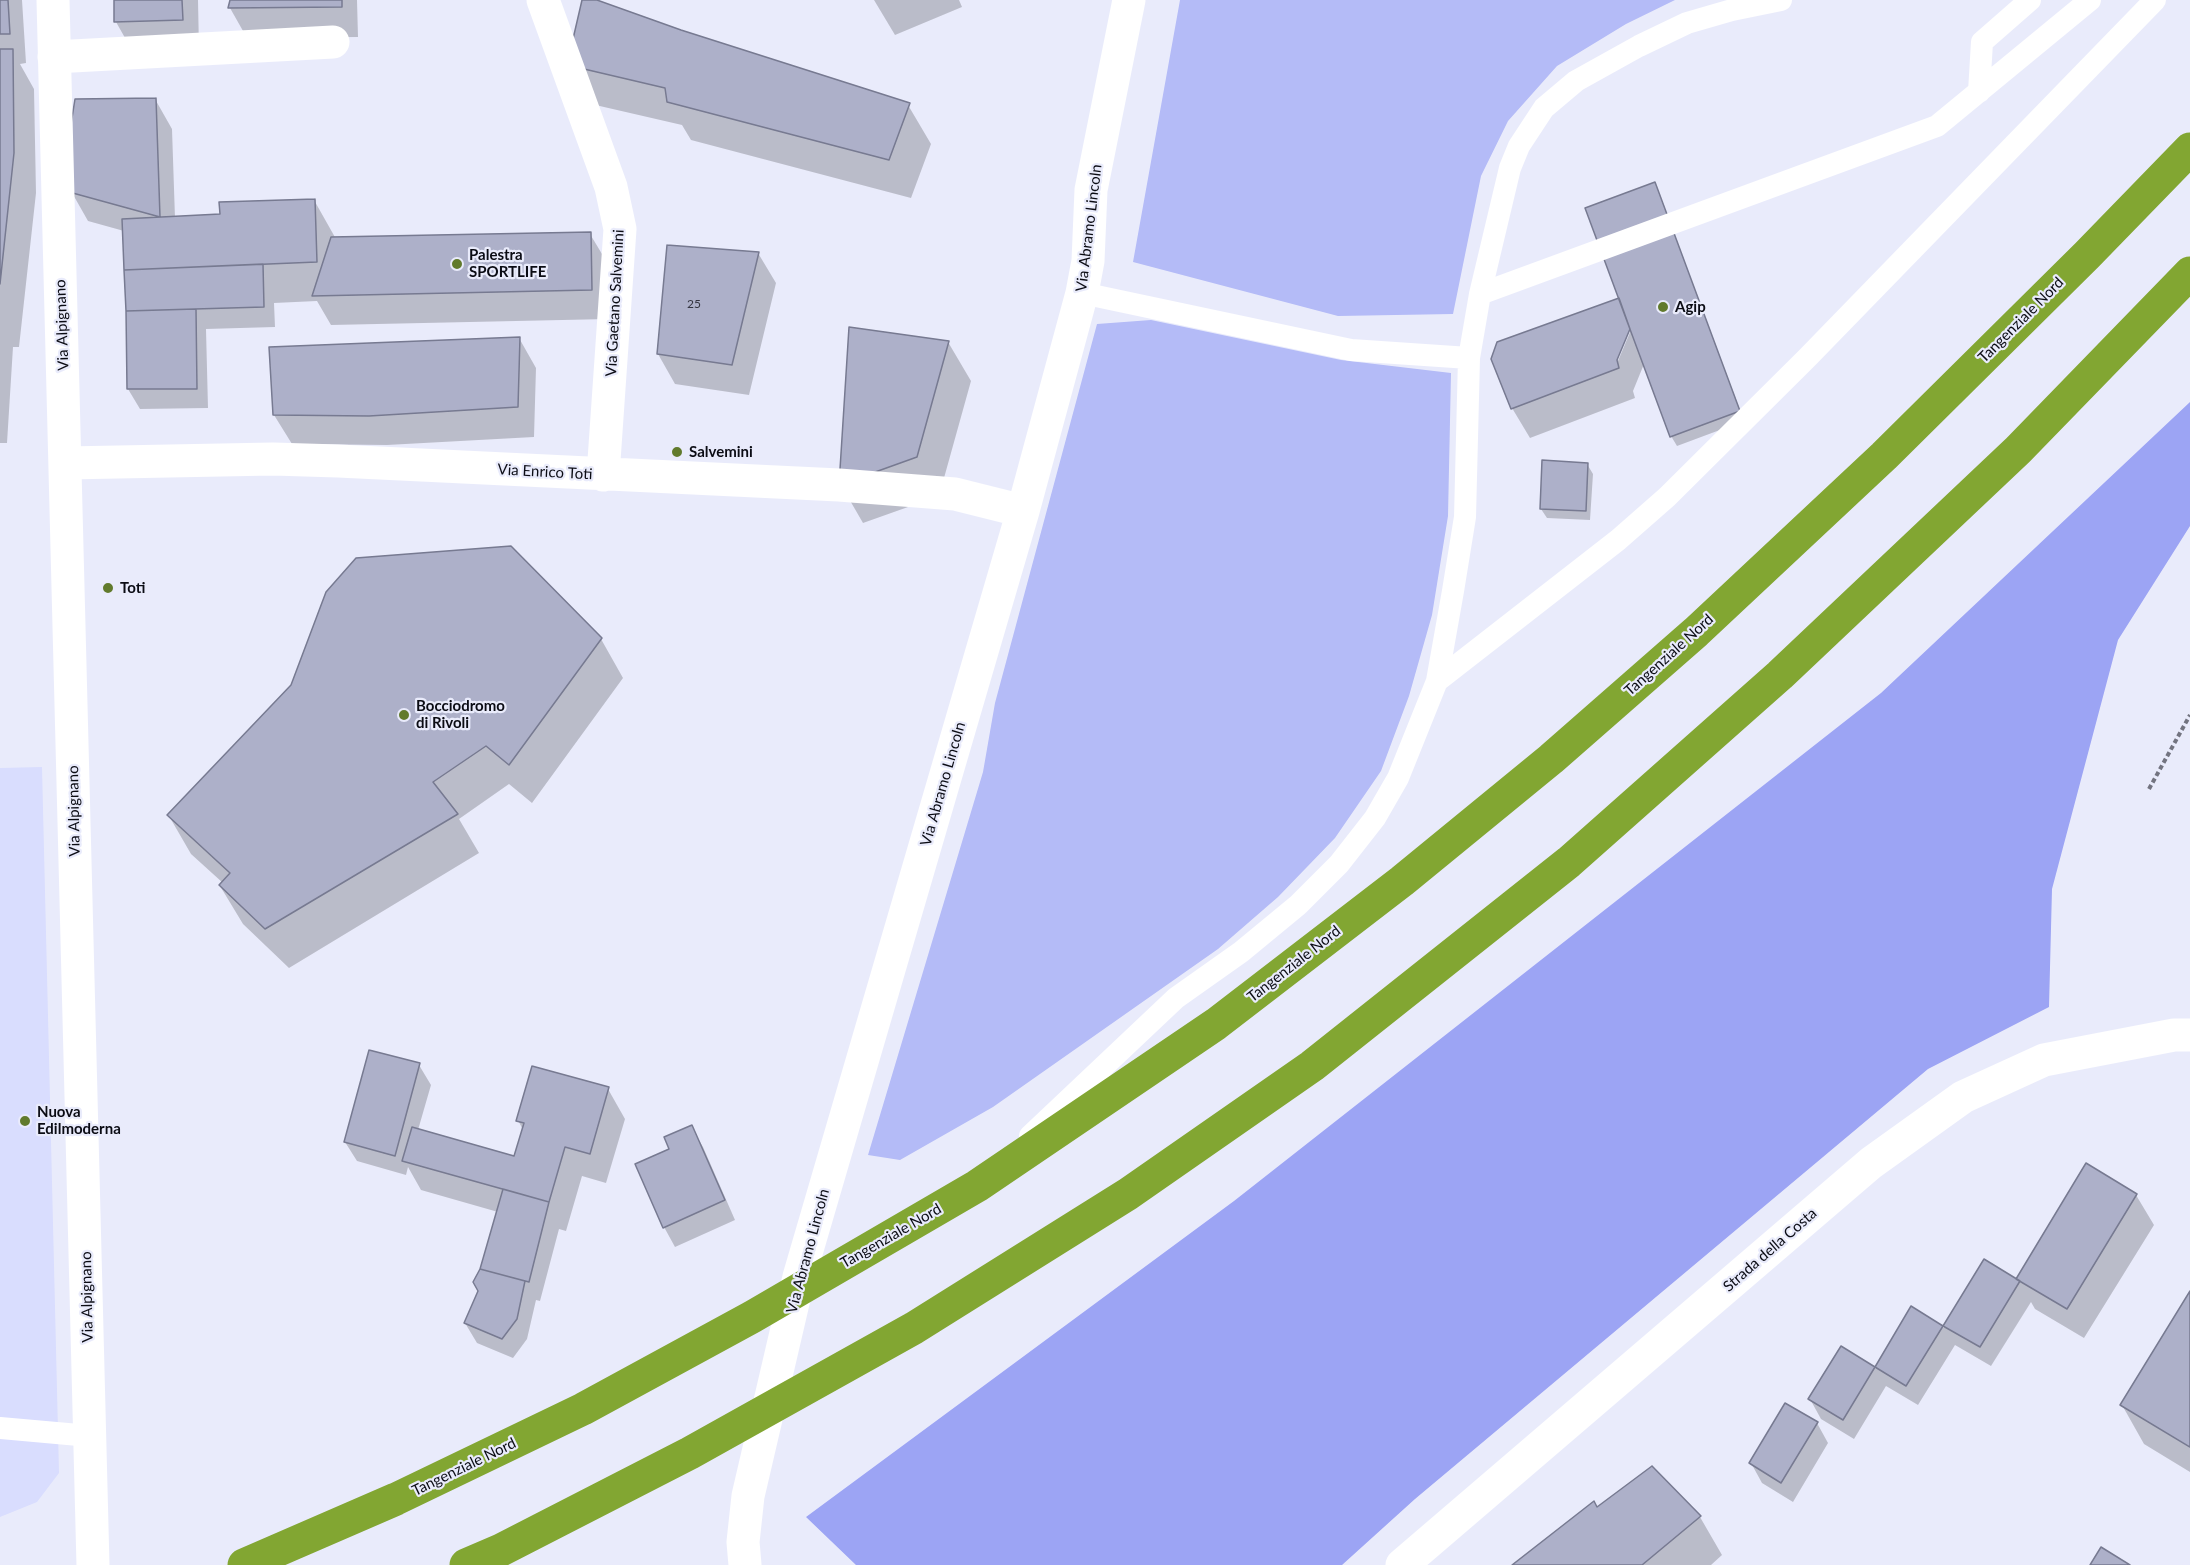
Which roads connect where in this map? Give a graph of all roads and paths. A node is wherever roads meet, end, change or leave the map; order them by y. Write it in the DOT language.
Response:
graph roads {
  1 [pos="53,0"];
  2 [pos="543,0"];
  3 [pos="1129,0"];
  4 [pos="1781,0"];
  5 [pos="2030,0"];
  6 [pos="2090,0"];
  7 [pos="2155,0"];
  8 [pos="333,42"];
  9 [pos="54,57"];
  10 [pos="1979,92"];
  11 [pos="2190,148"];
  12 [pos="2190,273"];
  13 [pos="1082,293"];
  14 [pos="1480,294"];
  15 [pos="1468,358"];
  16 [pos="66,463"];
  17 [pos="603,475"];
  18 [pos="1023,511"];
  19 [pos="1437,681"];
  20 [pos="2190,715"];
  21 [pos="2149,789"];
  22 [pos="2190,1035"];
  23 [pos="977,1186"];
  24 [pos="0,1428"];
  25 [pos="90,1436"];
  26 [pos="93,1565"];
  27 [pos="244,1565"];
  28 [pos="466,1565"];
  29 [pos="745,1565"];
  30 [pos="1402,1565"];
  1 -- 9 [label="street, Via Alpignano"];
  2 -- 17 [label="street, Via Gaetano Salvemini"];
  3 -- 13 [label="street, Via Abramo Lincoln"];
  4 -- 14 [label="lane"];
  5 -- 10 [label="lane"];
  6 -- 10 [label="lane"];
  7 -- 19 [label="lane"];
  8 -- 9 [label="street"];
  9 -- 16 [label="street, Via Alpignano"];
  10 -- 14 [label="lane"];
  11 -- 23 [label="highway, Tangenziale Nord"];
  12 -- 28 [label="highway"];
  13 -- 15 [label="lane"];
  13 -- 18 [label="street, Via Abramo Lincoln"];
  14 -- 15 [label="lane"];
  15 -- 19 [label="lane"];
  16 -- 17 [label="street, Via Enrico Toti"];
  16 -- 25 [label="street, Via Alpignano"];
  17 -- 18 [label="street, Via Enrico Toti"];
  18 -- 29 [label="street, Via Abramo Lincoln"];
  19 -- 23 [label="lane"];
  20 -- 21 [label="path"];
  22 -- 30 [label="street, Strada della Costa"];
  23 -- 27 [label="highway, Tangenziale Nord"];
  24 -- 25 [label="lane"];
  25 -- 26 [label="street, Via Alpignano"];
}
